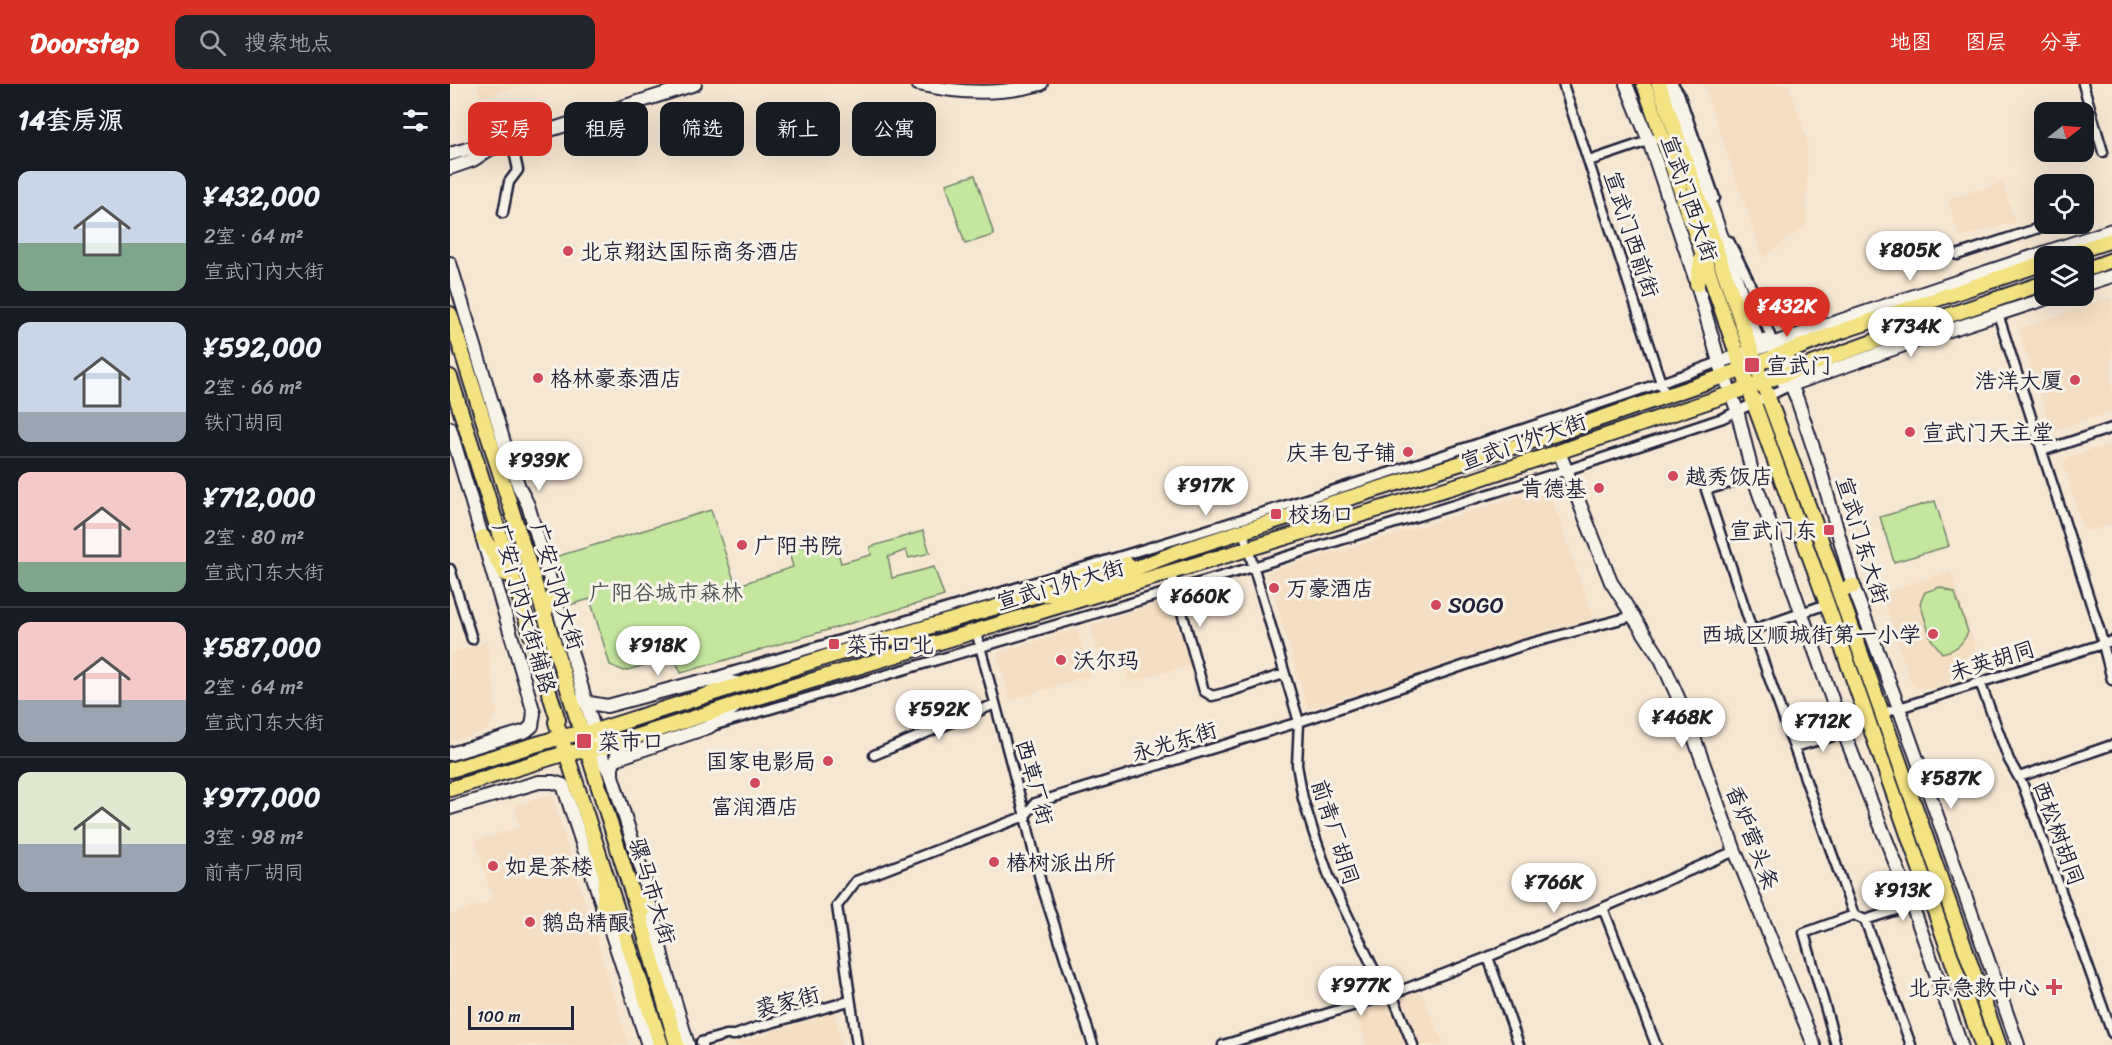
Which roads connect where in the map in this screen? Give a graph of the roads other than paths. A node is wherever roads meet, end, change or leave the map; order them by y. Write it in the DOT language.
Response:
graph roads {
  1 [pos="695,84"];
  2 [pos="918,84"];
  3 [pos="1041,84"];
  4 [pos="1563,84"];
  5 [pos="1626,84"];
  6 [pos="1644,84"];
  7 [pos="1659,84"];
  8 [pos="1671,84"];
  9 [pos="2082,84"];
  10 [pos="672,87"];
  11 [pos="552,128"];
  12 [pos="1663,137"];
  13 [pos="1649,141"];
  14 [pos="468,149"];
  15 [pos="2103,152"];
  16 [pos="450,154"];
  17 [pos="479,156"];
  18 [pos="515,156"];
  19 [pos="1589,161"];
  20 [pos="450,168"];
  21 [pos="503,213"];
  22 [pos="2034,230"];
  23 [pos="2112,230"];
  24 [pos="2112,240"];
  25 [pos="2093,246"];
  26 [pos="1702,254"];
  27 [pos="1957,255"];
  28 [pos="2112,260"];
  29 [pos="450,264"];
  30 [pos="2034,265"];
  31 [pos="2094,266"];
  32 [pos="2112,276"];
  33 [pos="2094,282"];
  34 [pos="1696,284"];
  35 [pos="2034,286"];
  36 [pos="2034,302"];
  37 [pos="450,314"];
  38 [pos="1998,314"];
  39 [pos="1937,319"];
  40 [pos="1957,328"];
  41 [pos="1775,349"];
  42 [pos="1755,351"];
  43 [pos="1719,362"];
  44 [pos="1740,362"];
  45 [pos="1724,376"];
  46 [pos="450,377"];
  47 [pos="1788,379"];
  48 [pos="1765,380"];
  49 [pos="1749,387"];
  50 [pos="1663,390"];
  51 [pos="1730,394"];
  52 [pos="1737,410"];
  53 [pos="450,428"];
  54 [pos="2112,428"];
  55 [pos="2042,451"];
  56 [pos="1559,452"];
  57 [pos="1567,470"];
  58 [pos="1753,476"];
  59 [pos="1243,531"];
  60 [pos="483,537"];
  61 [pos="1248,549"];
  62 [pos="1253,567"];
  63 [pos="450,569"];
  64 [pos="1171,573"];
  65 [pos="1853,586"];
  66 [pos="1175,590"];
  67 [pos="1839,591"];
  68 [pos="517,593"];
  69 [pos="554,593"];
  70 [pos="1827,604"];
  71 [pos="1801,612"];
  72 [pos="544,614"];
  73 [pos="1634,616"];
  74 [pos="1752,630"];
  75 [pos="976,631"];
  76 [pos="472,639"];
  77 [pos="2108,642"];
  78 [pos="981,649"];
  79 [pos="1284,674"];
  80 [pos="2112,680"];
  81 [pos="697,682"];
  82 [pos="1980,682"];
  83 [pos="741,684"];
  84 [pos="570,699"];
  85 [pos="591,703"];
  86 [pos="740,703"];
  87 [pos="995,704"];
  88 [pos="1899,708"];
  89 [pos="1883,713"];
  90 [pos="1299,722"];
  91 [pos="709,727"];
  92 [pos="588,733"];
  93 [pos="1844,733"];
  94 [pos="561,737"];
  95 [pos="623,741"];
  96 [pos="2112,745"];
  97 [pos="1795,747"];
  98 [pos="594,749"];
  99 [pos="566,753"];
  100 [pos="450,754"];
  101 [pos="874,755"];
  102 [pos="615,760"];
  103 [pos="450,770"];
  104 [pos="612,776"];
  105 [pos="2019,777"];
  106 [pos="562,785"];
  107 [pos="450,789"];
  108 [pos="581,798"];
  109 [pos="450,808"];
  110 [pos="1026,816"];
  111 [pos="1735,851"];
  112 [pos="605,871"];
  113 [pos="649,895"];
  114 [pos="1930,897"];
  115 [pos="1912,905"];
  116 [pos="1603,908"];
  117 [pos="603,913"];
  118 [pos="1854,915"];
  119 [pos="640,918"];
  120 [pos="1865,920"];
  121 [pos="1488,957"];
  122 [pos="1392,994"];
  123 [pos="849,1001"];
  124 [pos="2112,1033"];
  125 [pos="648,1045"];
  126 [pos="661,1045"];
  127 [pos="677,1045"];
  128 [pos="688,1045"];
  129 [pos="702,1045"];
  130 [pos="857,1045"];
  131 [pos="1093,1045"];
  132 [pos="1223,1045"];
  133 [pos="1413,1045"];
  134 [pos="1519,1045"];
  135 [pos="1656,1045"];
  136 [pos="1814,1045"];
  137 [pos="1836,1045"];
  138 [pos="1911,1045"];
  139 [pos="1961,1045"];
  140 [pos="1982,1045"];
  141 [pos="1999,1045"];
  142 [pos="2018,1045"];
  1 -- 10 [label="street"];
  2 -- 3 [label="street"];
  4 -- 19 [label="street, 宣武门西前街"];
  5 -- 13 [label="street, 宣武门西大街"];
  6 -- 12 [label="main road, 宣武门西大街"];
  7 -- 42 [label="main road, 宣武门西大街"];
  8 -- 41 [label="street, 宣武门西大街"];
  8 -- 42 [label="street, 宣武门西大街"];
  9 -- 15 [label="street"];
  10 -- 11 [label="street"];
  12 -- 13 [label="street"];
  12 -- 26 [label="main road, 宣武门西大街"];
  13 -- 19 [label="street"];
  13 -- 34 [label="street, 宣武门西大街"];
  14 -- 16 [label="street"];
  17 -- 20 [label="street"];
  18 -- 21 [label="street"];
  19 -- 50 [label="street, 宣武门西前街"];
  22 -- 27 [label="street"];
  23 -- 41 [label="street"];
  24 -- 25 [label="main road"];
  26 -- 34 [label="main road"];
  26 -- 44 [label="main road, 宣武门西大街"];
  28 -- 31 [label="main road"];
  29 -- 69 [label="street, 广安门内大街辅路"];
  30 -- 41 [label="main road, 宣武门外大街"];
  32 -- 33 [label="street"];
  34 -- 43 [label="street, 宣武门西大街"];
  35 -- 39 [label="main road, 宣武门外大街"];
  36 -- 38 [label="street"];
  37 -- 72 [label="main road, 广安门内大街"];
  38 -- 40 [label="street"];
  38 -- 55 [label="street"];
  39 -- 40 [label="street"];
  39 -- 47 [label="main road, 宣武门外大街"];
  40 -- 47 [label="street"];
  41 -- 42 [label="main road, 宣武门外大街"];
  41 -- 42 [label="street"];
  41 -- 47 [label="street, 宣武门东大街"];
  42 -- 44 [label="main road, 宣武门外大街"];
  42 -- 48 [label="main road, 宣武门东大街"];
  43 -- 44 [label="street"];
  43 -- 45 [label="street, 宣武门西大街"];
  43 -- 50 [label="street"];
  44 -- 45 [label="main road, 宣武门外大街"];
  44 -- 49 [label="main road, 宣武门西大街"];
  45 -- 50 [label="main road, 宣武门外大街"];
  45 -- 51 [label="street, 宣武门西大街"];
  46 -- 68 [label="main road, 广安门内大街"];
  47 -- 48 [label="main road, 宣武门外大街"];
  47 -- 52 [label="street"];
  47 -- 65 [label="street, 宣武门东大街"];
  48 -- 49 [label="main road, 宣武门外大街"];
  48 -- 67 [label="main road, 宣武门东大街"];
  49 -- 51 [label="main road, 宣武门外大街"];
  49 -- 70 [label="main road, 宣武门西大街"];
  50 -- 59 [label="main road, 宣武门外大街"];
  50 -- 81 [label="street"];
  51 -- 52 [label="street, 宣武门西大街"];
  51 -- 56 [label="main road, 宣武门外大街"];
  52 -- 57 [label="street"];
  52 -- 58 [label="street"];
  53 -- 60 [label="street, 广安门内大街辅路"];
  54 -- 55 [label="street"];
  55 -- 77 [label="street"];
  56 -- 57 [label="street, 香炉营头条"];
  56 -- 61 [label="main road, 宣武门外大街"];
  57 -- 62 [label="street"];
  57 -- 73 [label="street, 香炉营头条"];
  58 -- 71 [label="street"];
  58 -- 74 [label="street"];
  59 -- 61 [label="street, 前青厂胡同"];
  59 -- 83 [label="main road, 宣武门外大街"];
  60 -- 68 [label="main road"];
  60 -- 100 [label="street, 广安门内大街辅路"];
  61 -- 62 [label="street, 前青厂胡同"];
  61 -- 64 [label="main road, 宣武门外大街"];
  62 -- 66 [label="street"];
  62 -- 79 [label="street, 前青厂胡同"];
  63 -- 76 [label="street"];
  64 -- 66 [label="street"];
  64 -- 75 [label="main road, 宣武门外大街"];
  65 -- 67 [label="main road"];
  65 -- 88 [label="street, 宣武门东大街"];
  66 -- 78 [label="street"];
  66 -- 79 [label="street"];
  67 -- 89 [label="main road, 宣武门东大街"];
  68 -- 94 [label="main road, 广安门内大街"];
  69 -- 72 [label="main road"];
  69 -- 85 [label="street, 广安门内大街辅路"];
  70 -- 71 [label="street"];
  70 -- 114 [label="main road"];
  71 -- 74 [label="street"];
  71 -- 93 [label="street"];
  72 -- 84 [label="main road, 广安门内大街"];
  73 -- 90 [label="street, 永光东街"];
  73 -- 111 [label="street, 香炉营头条"];
  74 -- 97 [label="street"];
  75 -- 78 [label="street, 西草厂街"];
  75 -- 86 [label="main road, 宣武门外大街"];
  77 -- 80 [label="street"];
  77 -- 82 [label="street, 未英胡同"];
  78 -- 87 [label="street, 西草厂街"];
  78 -- 91 [label="street"];
  79 -- 90 [label="street, 前青厂胡同"];
  81 -- 83 [label="street"];
  81 -- 85 [label="street"];
  82 -- 88 [label="street, 未英胡同"];
  82 -- 105 [label="street, 西松树胡同"];
  83 -- 92 [label="main road, 宣武门外大街"];
  84 -- 85 [label="street"];
  84 -- 92 [label="main road, 广安门内大街"];
  85 -- 92 [label="street, 广安门内大街辅路"];
  86 -- 91 [label="street"];
  86 -- 95 [label="main road, 宣武门外大街"];
  87 -- 101 [label="street"];
  87 -- 110 [label="street, 西草厂街"];
  88 -- 89 [label="street, 未英胡同"];
  88 -- 142 [label="street, 宣武门东大街"];
  89 -- 141 [label="main road, 宣武门东大街"];
  90 -- 110 [label="street, 永光东街"];
  90 -- 122 [label="street, 前青厂胡同"];
  91 -- 102 [label="street"];
  92 -- 94 [label="main road, 宣武门外大街"];
  92 -- 98 [label="main road, 骡马市大街"];
  93 -- 97 [label="street"];
  93 -- 115 [label="street"];
  94 -- 99 [label="main road, 广安门内大街"];
  94 -- 103 [label="main road, 宣武门外大街"];
  95 -- 98 [label="main road, 宣武门外大街"];
  95 -- 102 [label="street"];
  96 -- 105 [label="street"];
  97 -- 118 [label="street"];
  98 -- 99 [label="main road, 宣武门外大街"];
  98 -- 104 [label="street"];
  98 -- 119 [label="main road, 骡马市大街"];
  99 -- 107 [label="main road, 宣武门外大街"];
  99 -- 108 [label="main road, 骡马市大街"];
  102 -- 104 [label="street"];
  104 -- 113 [label="street, 骡马市大街"];
  105 -- 124 [label="street, 西松树胡同"];
  106 -- 108 [label="main road"];
  106 -- 109 [label="street"];
  106 -- 117 [label="street"];
  108 -- 112 [label="main road, 骡马市大街"];
  110 -- 123 [label="street, 永光东街"];
  110 -- 131 [label="street, 西草厂街"];
  111 -- 116 [label="street"];
  111 -- 136 [label="street, 香炉营头条"];
  112 -- 117 [label="main road"];
  112 -- 126 [label="main road, 骡马市大街"];
  113 -- 119 [label="main road"];
  113 -- 128 [label="street, 骡马市大街"];
  114 -- 115 [label="street"];
  114 -- 140 [label="main road"];
  115 -- 120 [label="street"];
  115 -- 139 [label="street"];
  116 -- 121 [label="street"];
  116 -- 135 [label="street"];
  117 -- 125 [label="street"];
  118 -- 120 [label="street"];
  118 -- 137 [label="street"];
  119 -- 127 [label="main road, 骡马市大街"];
  120 -- 138 [label="street"];
  121 -- 122 [label="street"];
  121 -- 134 [label="street"];
  122 -- 132 [label="street"];
  122 -- 133 [label="street, 前青厂胡同"];
  123 -- 129 [label="street, 裘家街"];
  123 -- 130 [label="street, 永光东街"];
}
